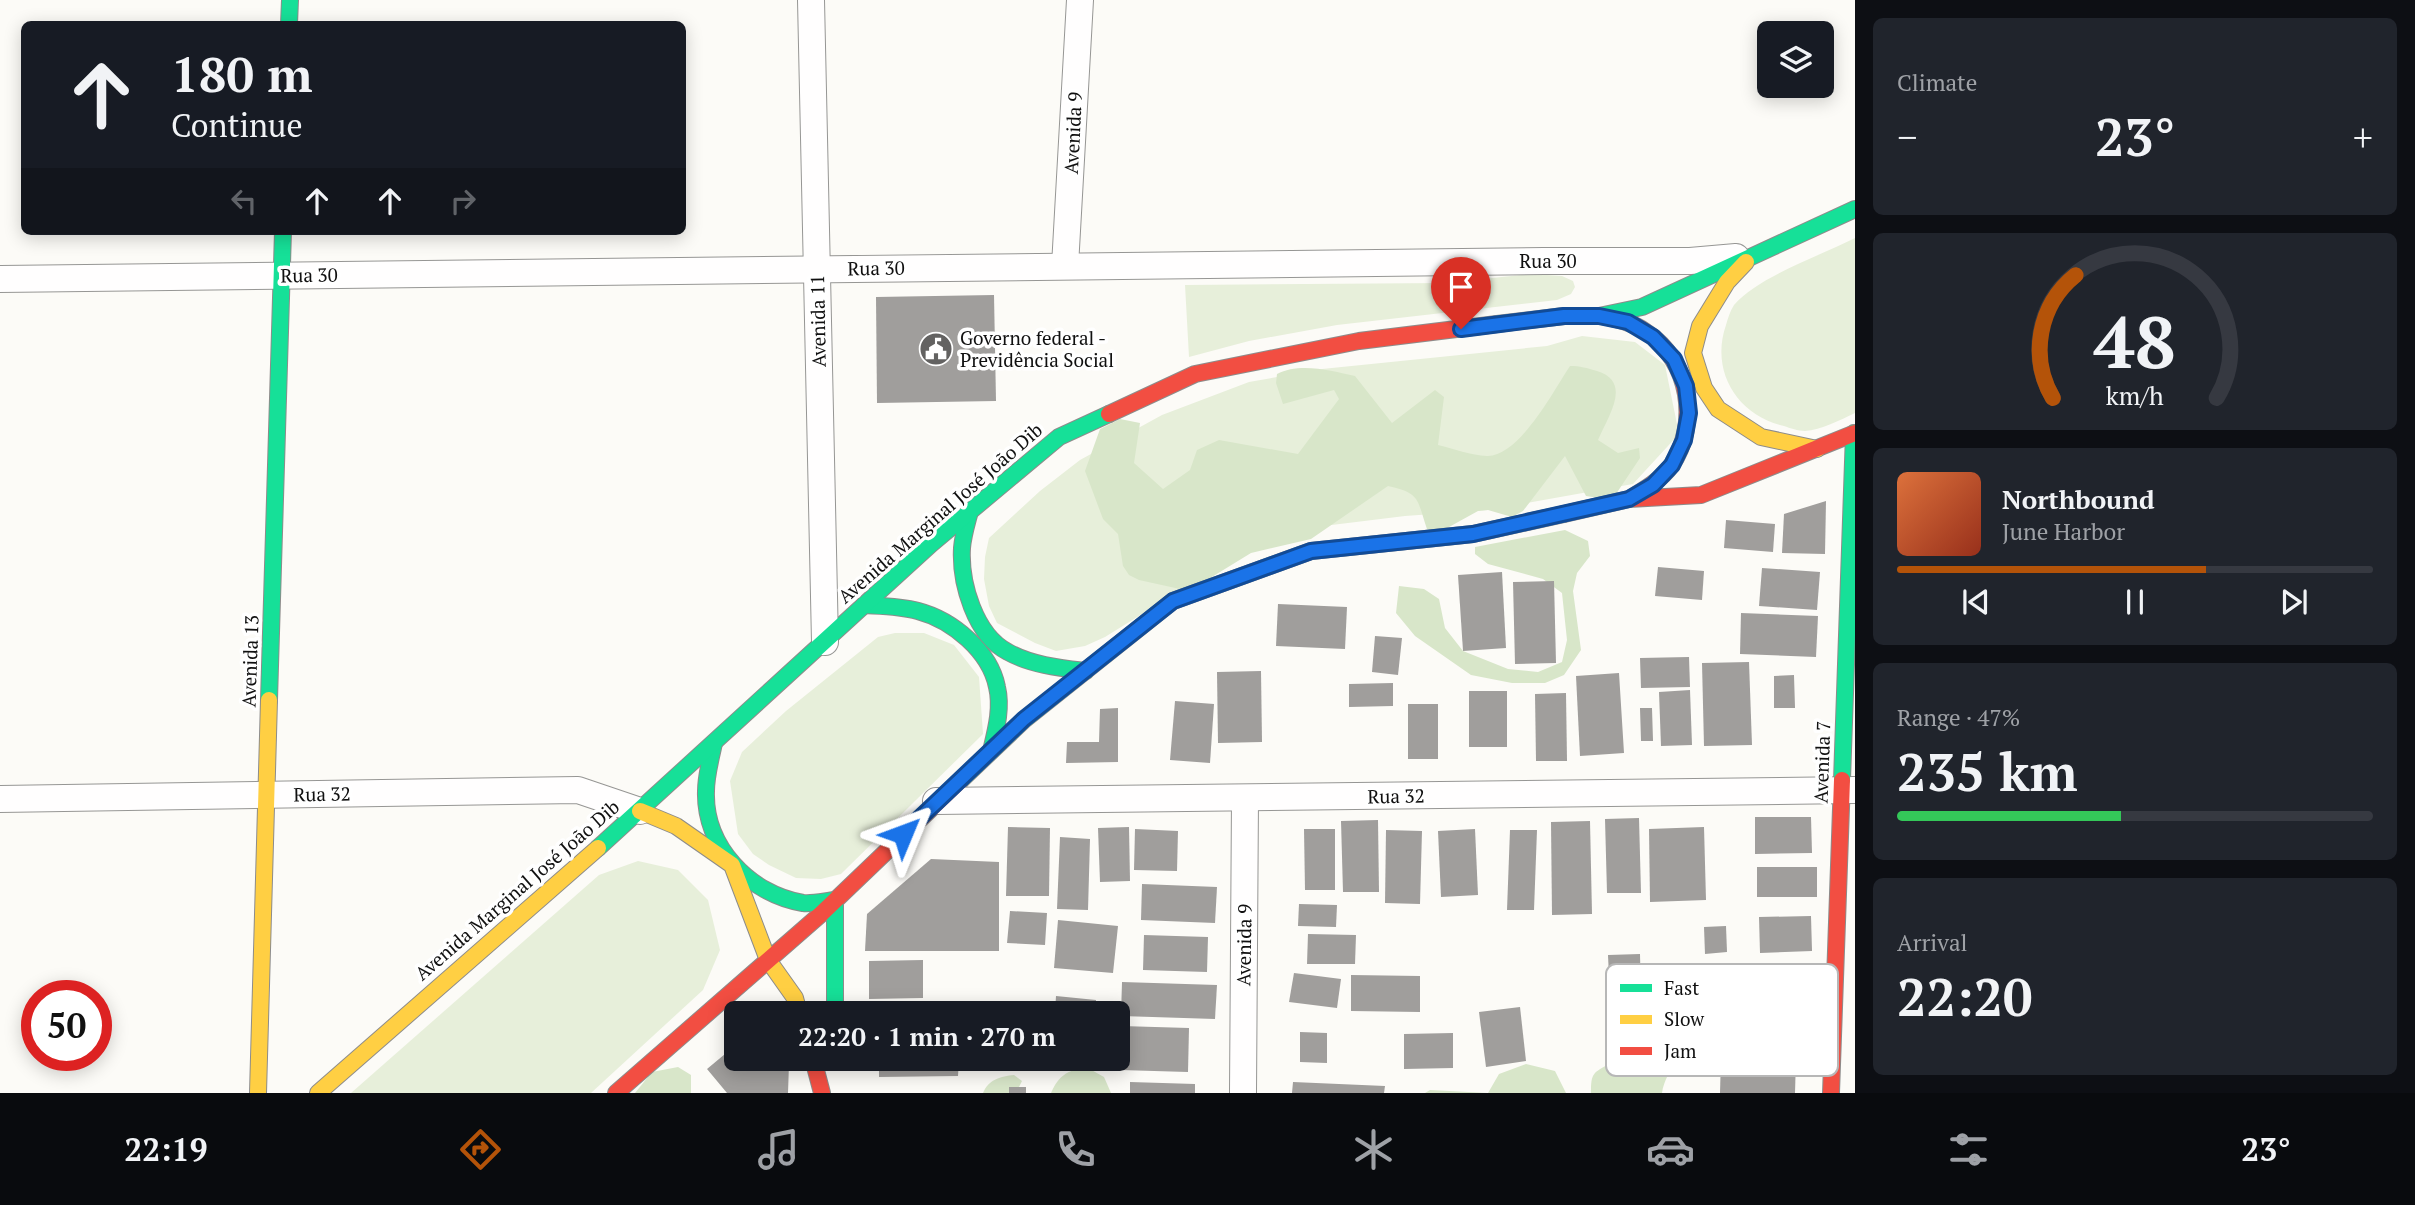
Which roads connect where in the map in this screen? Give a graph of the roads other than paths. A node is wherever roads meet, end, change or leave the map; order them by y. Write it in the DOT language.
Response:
graph roads {
  1 [pos="290,0"];
  2 [pos="811,0"];
  3 [pos="1080,0"];
  4 [pos="289,21"];
  5 [pos="1855,209"];
  6 [pos="283,235"];
  7 [pos="1751,256"];
  8 [pos="1065,266"];
  9 [pos="817,269"];
  10 [pos="282,275"];
  11 [pos="0,279"];
  12 [pos="1599,316"];
  13 [pos="1855,433"];
  14 [pos="1817,449"];
  15 [pos="1629,499"];
  16 [pos="970,511"];
  17 [pos="864,605"];
  18 [pos="825,642"];
  19 [pos="1086,671"];
  20 [pos="714,743"];
  21 [pos="991,751"];
  22 [pos="1848,790"];
  23 [pos="267,795"];
  24 [pos="1245,798"];
  25 [pos="0,799"];
  26 [pos="936,801"];
  27 [pos="640,811"];
  28 [pos="732,865"];
  29 [pos="835,900"];
  30 [pos="768,960"];
  31 [pos="1838,968"];
  32 [pos="795,1001"];
  33 [pos="835,1001"];
  34 [pos="816,1071"];
  35 [pos="834,1075"];
  36 [pos="258,1093"];
  37 [pos="318,1093"];
  38 [pos="616,1093"];
  39 [pos="822,1093"];
  40 [pos="833,1093"];
  41 [pos="1243,1093"];
  1 -- 4 [label="main road"];
  2 -- 9 [label="street, Avenida 11"];
  3 -- 8 [label="street, Avenida 9"];
  5 -- 7 [label="main road, Avenida Marginal José João Dib"];
  6 -- 10 [label="main road, Avenida 13"];
  7 -- 8 [label="street, Rua 30"];
  7 -- 12 [label="main road, Avenida Marginal José João Dib"];
  7 -- 14 [label="main road"];
  8 -- 9 [label="street, Rua 30"];
  9 -- 10 [label="street, Rua 30"];
  9 -- 18 [label="street, Avenida 11"];
  10 -- 11 [label="street, Rua 30"];
  10 -- 23 [label="main road, Avenida 13"];
  12 -- 15 [label="main road"];
  12 -- 16 [label="main road, Avenida Marginal José João Dib"];
  13 -- 14 [label="main road"];
  13 -- 22 [label="main road, Avenida 7"];
  14 -- 15 [label="main road"];
  15 -- 19 [label="main road"];
  16 -- 17 [label="main road, Avenida Marginal José João Dib"];
  16 -- 19 [label="main road"];
  17 -- 18 [label="main road, Avenida Marginal José João Dib"];
  17 -- 21 [label="main road"];
  18 -- 20 [label="main road, Avenida Marginal José João Dib"];
  19 -- 21 [label="main road"];
  20 -- 27 [label="main road, Avenida Marginal José João Dib"];
  20 -- 28 [label="main road"];
  21 -- 26 [label="main road"];
  22 -- 24 [label="street, Rua 32"];
  22 -- 31 [label="main road, Avenida 7"];
  23 -- 25 [label="street, Rua 32"];
  23 -- 27 [label="street, Rua 32"];
  23 -- 36 [label="main road, Avenida 13"];
  24 -- 26 [label="street, Rua 32"];
  24 -- 41 [label="street, Avenida 9"];
  26 -- 29 [label="main road"];
  27 -- 28 [label="main road"];
  27 -- 37 [label="main road, Avenida Marginal José João Dib"];
  28 -- 29 [label="main road"];
  28 -- 30 [label="main road"];
  29 -- 30 [label="main road"];
  29 -- 33 [label="main road"];
  30 -- 32 [label="main road"];
  30 -- 38 [label="main road"];
  34 -- 39 [label="main road"];
  35 -- 40 [label="main road"];
}
